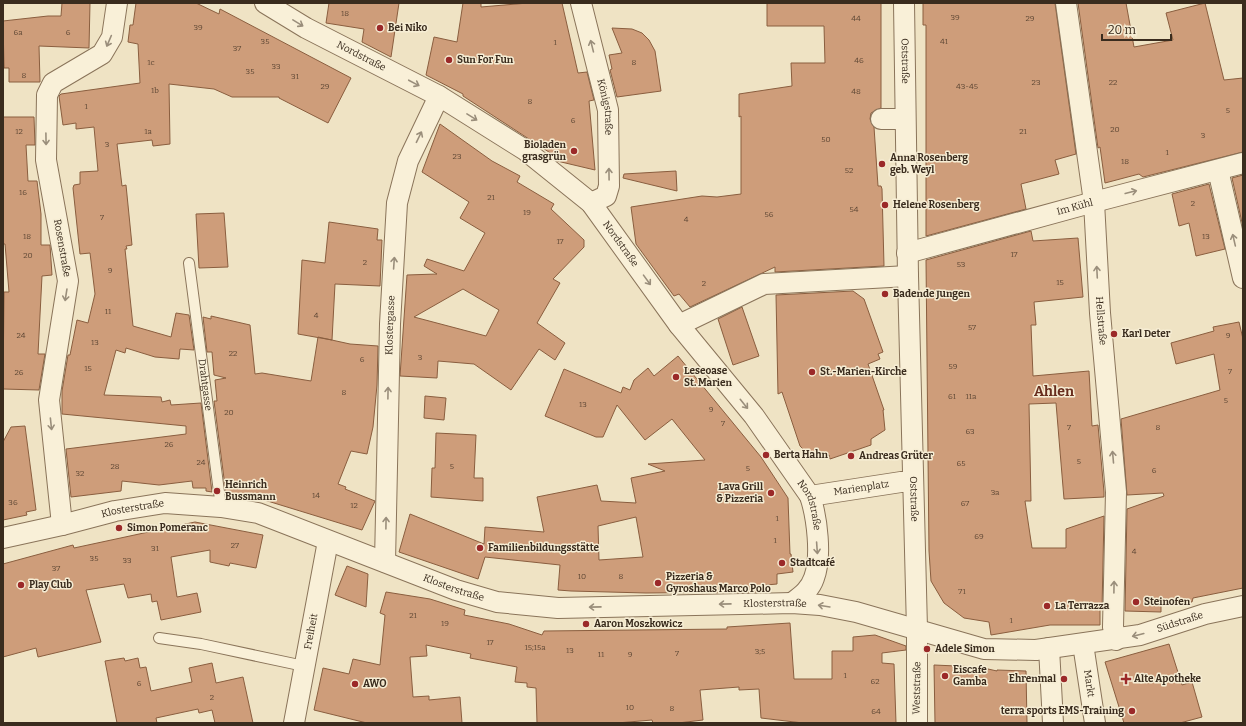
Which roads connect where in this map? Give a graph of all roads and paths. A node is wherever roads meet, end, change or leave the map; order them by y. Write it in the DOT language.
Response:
graph roads {
  1 [pos="117,3"];
  2 [pos="265,3"];
  3 [pos="581,3"];
  4 [pos="904,3"];
  5 [pos="1066,3"];
  6 [pos="439,96"];
  7 [pos="881,119"];
  8 [pos="905,119"];
  9 [pos="1243,163"];
  10 [pos="1218,170"];
  11 [pos="1094,202"];
  12 [pos="591,203"];
  13 [pos="907,253"];
  14 [pos="189,263"];
  15 [pos="908,276"];
  16 [pos="1243,278"];
  17 [pos="679,325"];
  18 [pos="913,482"];
  19 [pos="810,496"];
  20 [pos="222,507"];
  21 [pos="62,525"];
  22 [pos="3,538"];
  23 [pos="328,541"];
  24 [pos="385,562"];
  25 [pos="792,603"];
  26 [pos="1243,606"];
  27 [pos="917,629"];
  28 [pos="159,638"];
  29 [pos="1116,640"];
  30 [pos="1083,644"];
  31 [pos="1049,648"];
  32 [pos="304,666"];
  33 [pos="294,723"];
  34 [pos="917,723"];
  35 [pos="1053,723"];
  36 [pos="1095,723"];
  1 -- 21 [label="street, Rosenstraße, one-way"];
  2 -- 6 [label="street, Nordstraße, one-way"];
  12 -- 3 [label="street, Königstraße, one-way"];
  4 -- 8 [label="street, Oststraße"];
  5 -- 11 [label="street, Hellstraße"];
  6 -- 12 [label="street, Nordstraße, one-way"];
  24 -- 6 [label="street, Klostergasse, one-way"];
  7 -- 8 [label="street"];
  8 -- 13 [label="street, Oststraße"];
  9 -- 10 [label="street, Im Kühl"];
  11 -- 10 [label="street, Im Kühl, one-way"];
  16 -- 10 [label="street, one-way"];
  11 -- 13 [label="street, Im Kühl"];
  29 -- 11 [label="street, Hellstraße, one-way"];
  12 -- 17 [label="street, Nordstraße, one-way"];
  13 -- 15 [label="street, Oststraße"];
  14 -- 20 [label="lane, Drahtgasse"];
  15 -- 17 [label="street"];
  15 -- 18 [label="street, Oststraße"];
  17 -- 19 [label="street, Nordstraße, one-way"];
  18 -- 19 [label="street, Marienplatz"];
  18 -- 27 [label="street, Oststraße"];
  19 -- 25 [label="street, Nordstraße, one-way"];
  20 -- 21 [label="street, Klosterstraße"];
  20 -- 23 [label="street, Klosterstraße"];
  21 -- 22 [label="street, Klosterstraße"];
  23 -- 24 [label="street, Klosterstraße"];
  23 -- 32 [label="street, Freiheit"];
  25 -- 24 [label="street, Klosterstraße, one-way"];
  27 -- 25 [label="street, Klosterstraße, one-way"];
  26 -- 29 [label="street, Südstraße, one-way"];
  27 -- 31 [label="street"];
  27 -- 34 [label="street, Weststraße"];
  28 -- 32 [label="lane"];
  29 -- 30 [label="street"];
  30 -- 31 [label="street"];
  30 -- 36 [label="street, Markt"];
  31 -- 35 [label="street"];
  32 -- 33 [label="street, Freiheit"];
}
